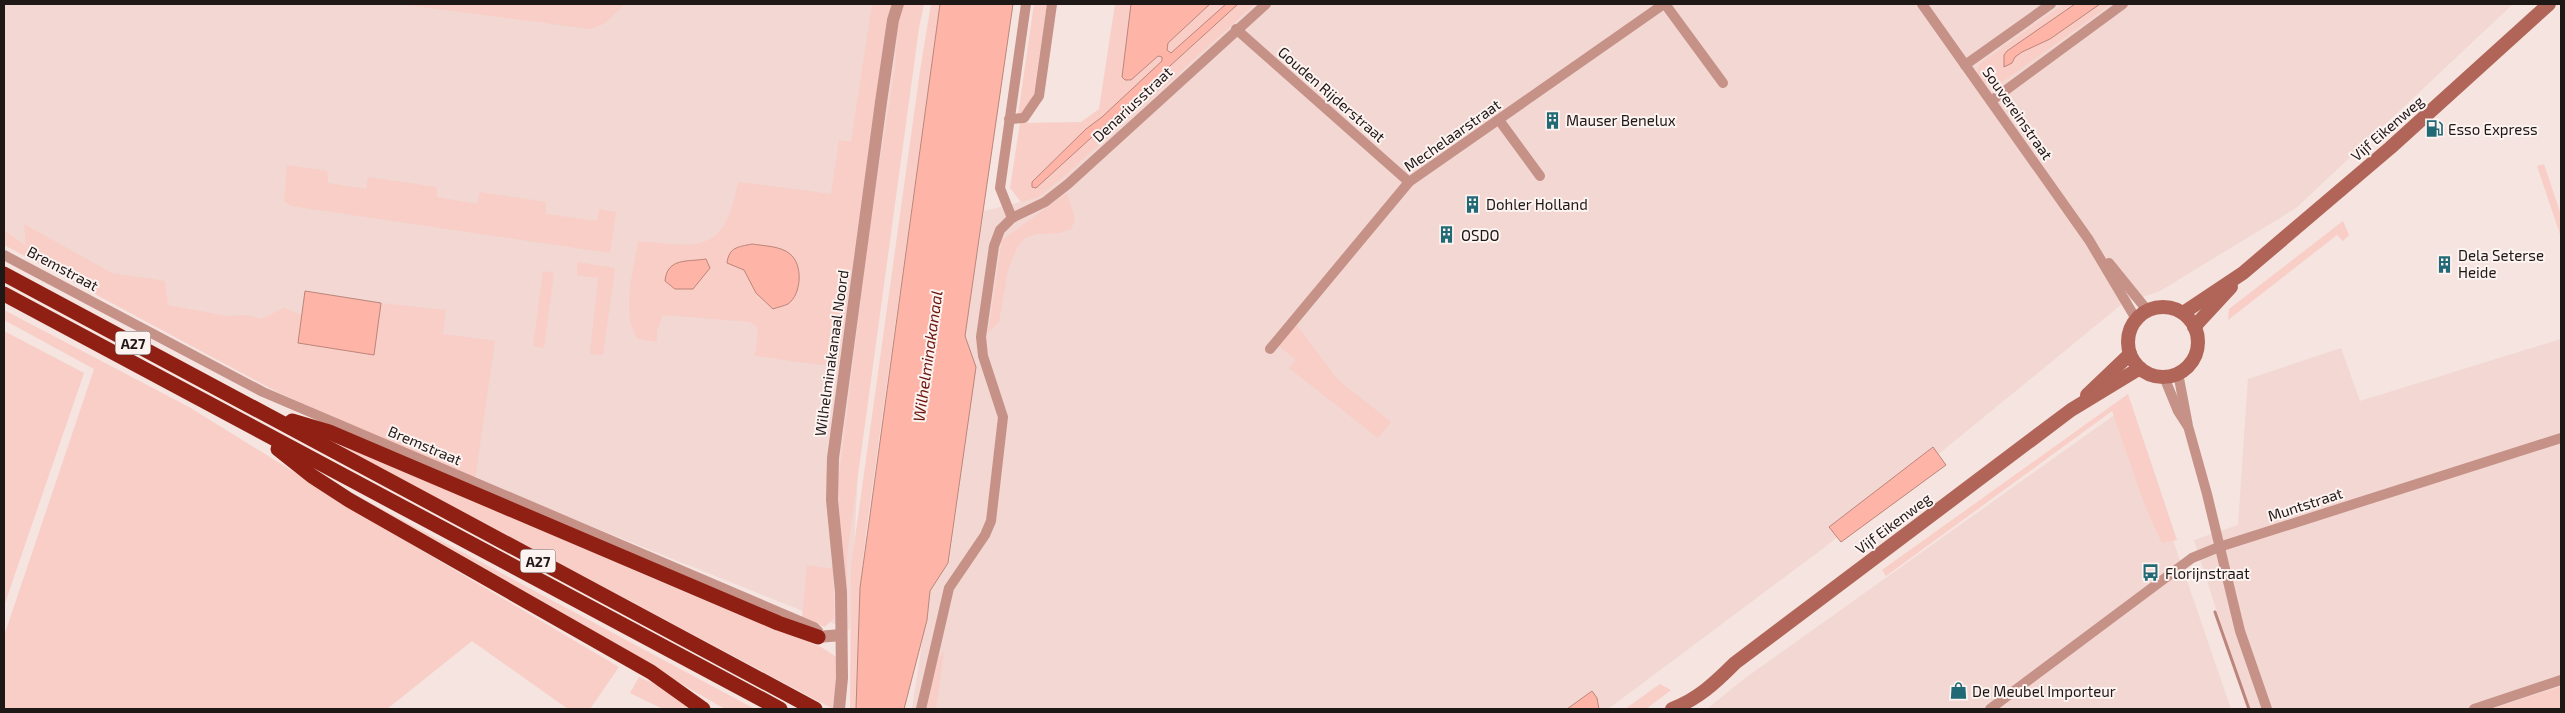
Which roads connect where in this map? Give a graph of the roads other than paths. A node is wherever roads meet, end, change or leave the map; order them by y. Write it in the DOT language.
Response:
graph roads {
  1 [pos="898,4"];
  2 [pos="1026,4"];
  3 [pos="1052,4"];
  4 [pos="1266,4"];
  5 [pos="1664,4"];
  6 [pos="1922,4"];
  7 [pos="2051,4"];
  8 [pos="2123,4"];
  9 [pos="2549,4"];
  10 [pos="1236,29"];
  11 [pos="1965,65"];
  12 [pos="1723,83"];
  13 [pos="1991,101"];
  14 [pos="1009,119"];
  15 [pos="1499,120"];
  16 [pos="1540,176"];
  17 [pos="1409,182"];
  18 [pos="1012,218"];
  19 [pos="4,255"];
  20 [pos="2243,273"];
  21 [pos="4,274"];
  22 [pos="4,294"];
  23 [pos="2183,313"];
  24 [pos="2142,314"];
  25 [pos="2194,327"];
  26 [pos="1270,349"];
  27 [pos="2130,354"];
  28 [pos="2140,368"];
  29 [pos="2178,373"];
  30 [pos="2164,376"];
  31 [pos="2071,410"];
  32 [pos="262,412"];
  33 [pos="2188,426"];
  34 [pos="251,427"];
  35 [pos="2561,438"];
  36 [pos="2219,547"];
  37 [pos="841,635"];
  38 [pos="818,637"];
  39 [pos="1735,663"];
  40 [pos="2561,680"];
  41 [pos="703,709"];
  42 [pos="780,709"];
  43 [pos="815,709"];
  44 [pos="839,709"];
  45 [pos="921,709"];
  46 [pos="1990,709"];
  47 [pos="2268,709"];
  48 [pos="2474,709"];
  1 -- 37 [label="street, Wilhelminakanaal Noord"];
  2 -- 14 [label="street"];
  3 -- 14 [label="street"];
  4 -- 10 [label="street, Denariusstraat"];
  5 -- 12 [label="street, Mechelaarstraat"];
  5 -- 15 [label="street, Mechelaarstraat"];
  6 -- 11 [label="street, Souvereinstraat"];
  7 -- 11 [label="street"];
  8 -- 13 [label="street"];
  9 -- 20 [label="main road, Vijf Eikenweg"];
  10 -- 17 [label="street, Gouden Rijderstraat"];
  10 -- 18 [label="street, Denariusstraat"];
  11 -- 13 [label="street, Souvereinstraat"];
  13 -- 24 [label="street, Souvereinstraat"];
  14 -- 18 [label="street"];
  15 -- 16 [label="street"];
  15 -- 17 [label="street, Mechelaarstraat"];
  17 -- 26 [label="street, Mechelaarstraat"];
  18 -- 45 [label="street"];
  19 -- 38 [label="street, Bremstraat"];
  20 -- 23 [label="main road, Vijf Eikenweg"];
  20 -- 25 [label="main road, Vijf Eikenweg"];
  21 -- 32 [label="highway, A27"];
  22 -- 34 [label="highway, A27"];
  23 -- 24 [label="main road"];
  23 -- 25 [label="main road"];
  24 -- 27 [label="main road"];
  25 -- 29 [label="main road"];
  27 -- 28 [label="main road"];
  27 -- 31 [label="main road, Vijf Eikenweg"];
  28 -- 30 [label="main road"];
  28 -- 31 [label="main road, Vijf Eikenweg"];
  29 -- 30 [label="main road"];
  29 -- 33 [label="street"];
  30 -- 33 [label="street"];
  31 -- 39 [label="main road, Vijf Eikenweg"];
  32 -- 38 [label="highway, A27"];
  32 -- 43 [label="highway, A27"];
  33 -- 36 [label="street"];
  34 -- 41 [label="highway, A27"];
  34 -- 42 [label="highway, A27"];
  35 -- 36 [label="street, Muntstraat"];
  36 -- 46 [label="street"];
  36 -- 47 [label="street"];
  37 -- 38 [label="street"];
  37 -- 44 [label="street, Wilhelminakanaal Noord"];
  40 -- 48 [label="street"];
}
